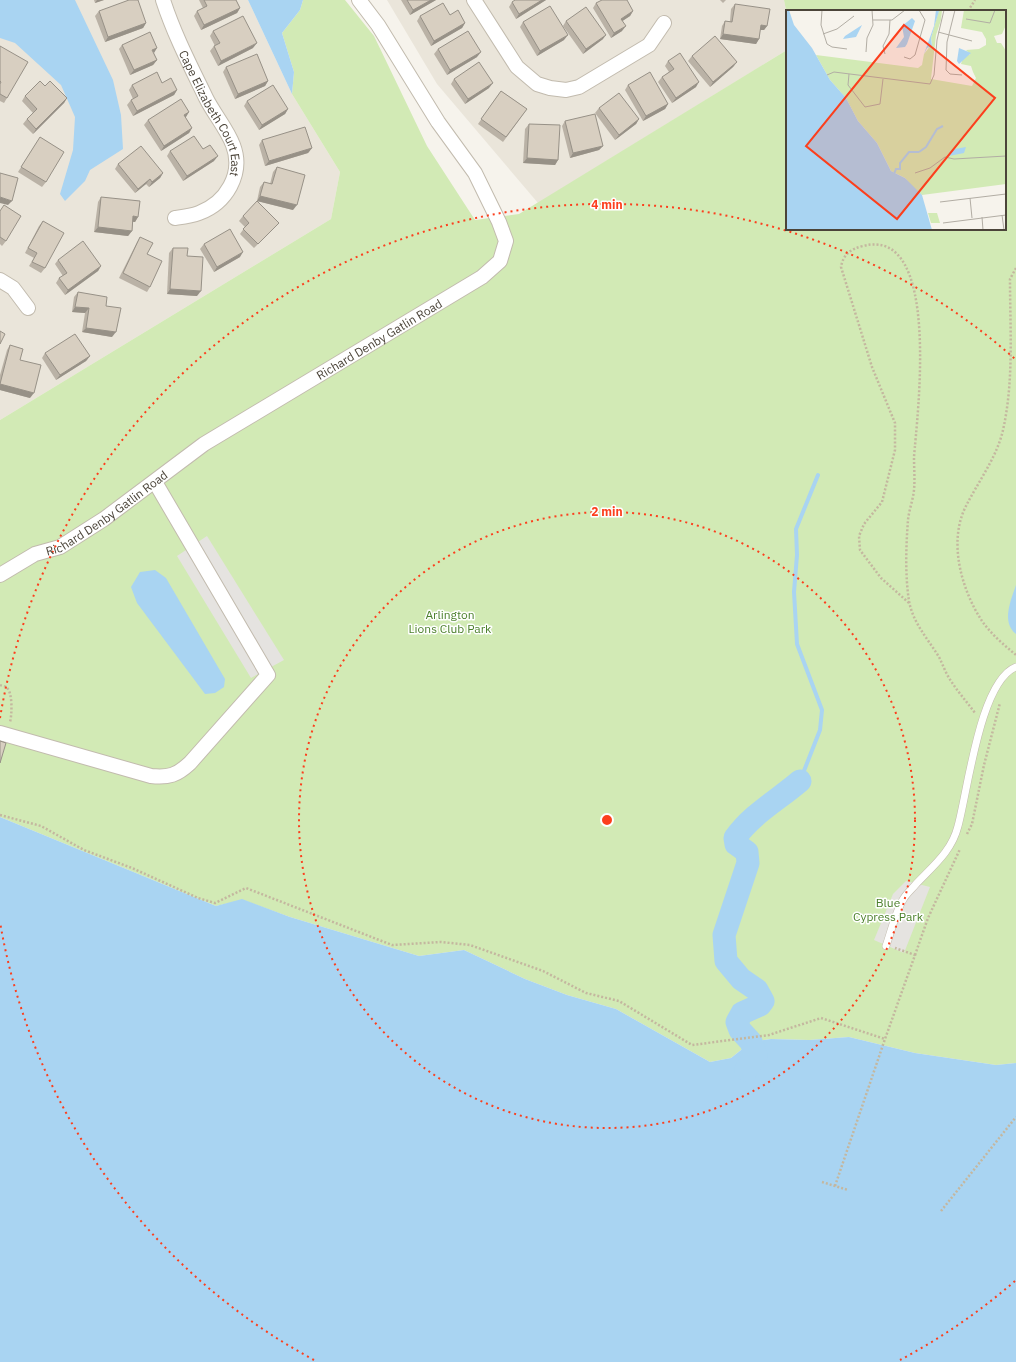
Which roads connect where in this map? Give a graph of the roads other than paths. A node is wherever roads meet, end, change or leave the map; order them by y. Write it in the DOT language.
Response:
graph roads {
  1 [pos="163,0"];
  2 [pos="360,0"];
  3 [pos="474,0"];
  4 [pos="664,23"];
  5 [pos="175,218"];
  6 [pos="0,280"];
  7 [pos="28,308"];
  8 [pos="154,482"];
  9 [pos="0,575"];
  10 [pos="1016,667"];
  11 [pos="3,734"];
  12 [pos="886,945"];
  1 -- 5 [label="street, Cape Elizabeth Court East"];
  2 -- 8 [label="street, Richard Denby Gatlin Road"];
  3 -- 4 [label="street"];
  6 -- 7 [label="street"];
  8 -- 9 [label="street, Richard Denby Gatlin Road"];
  8 -- 11 [label="street"];
  10 -- 12 [label="lane"];
}
